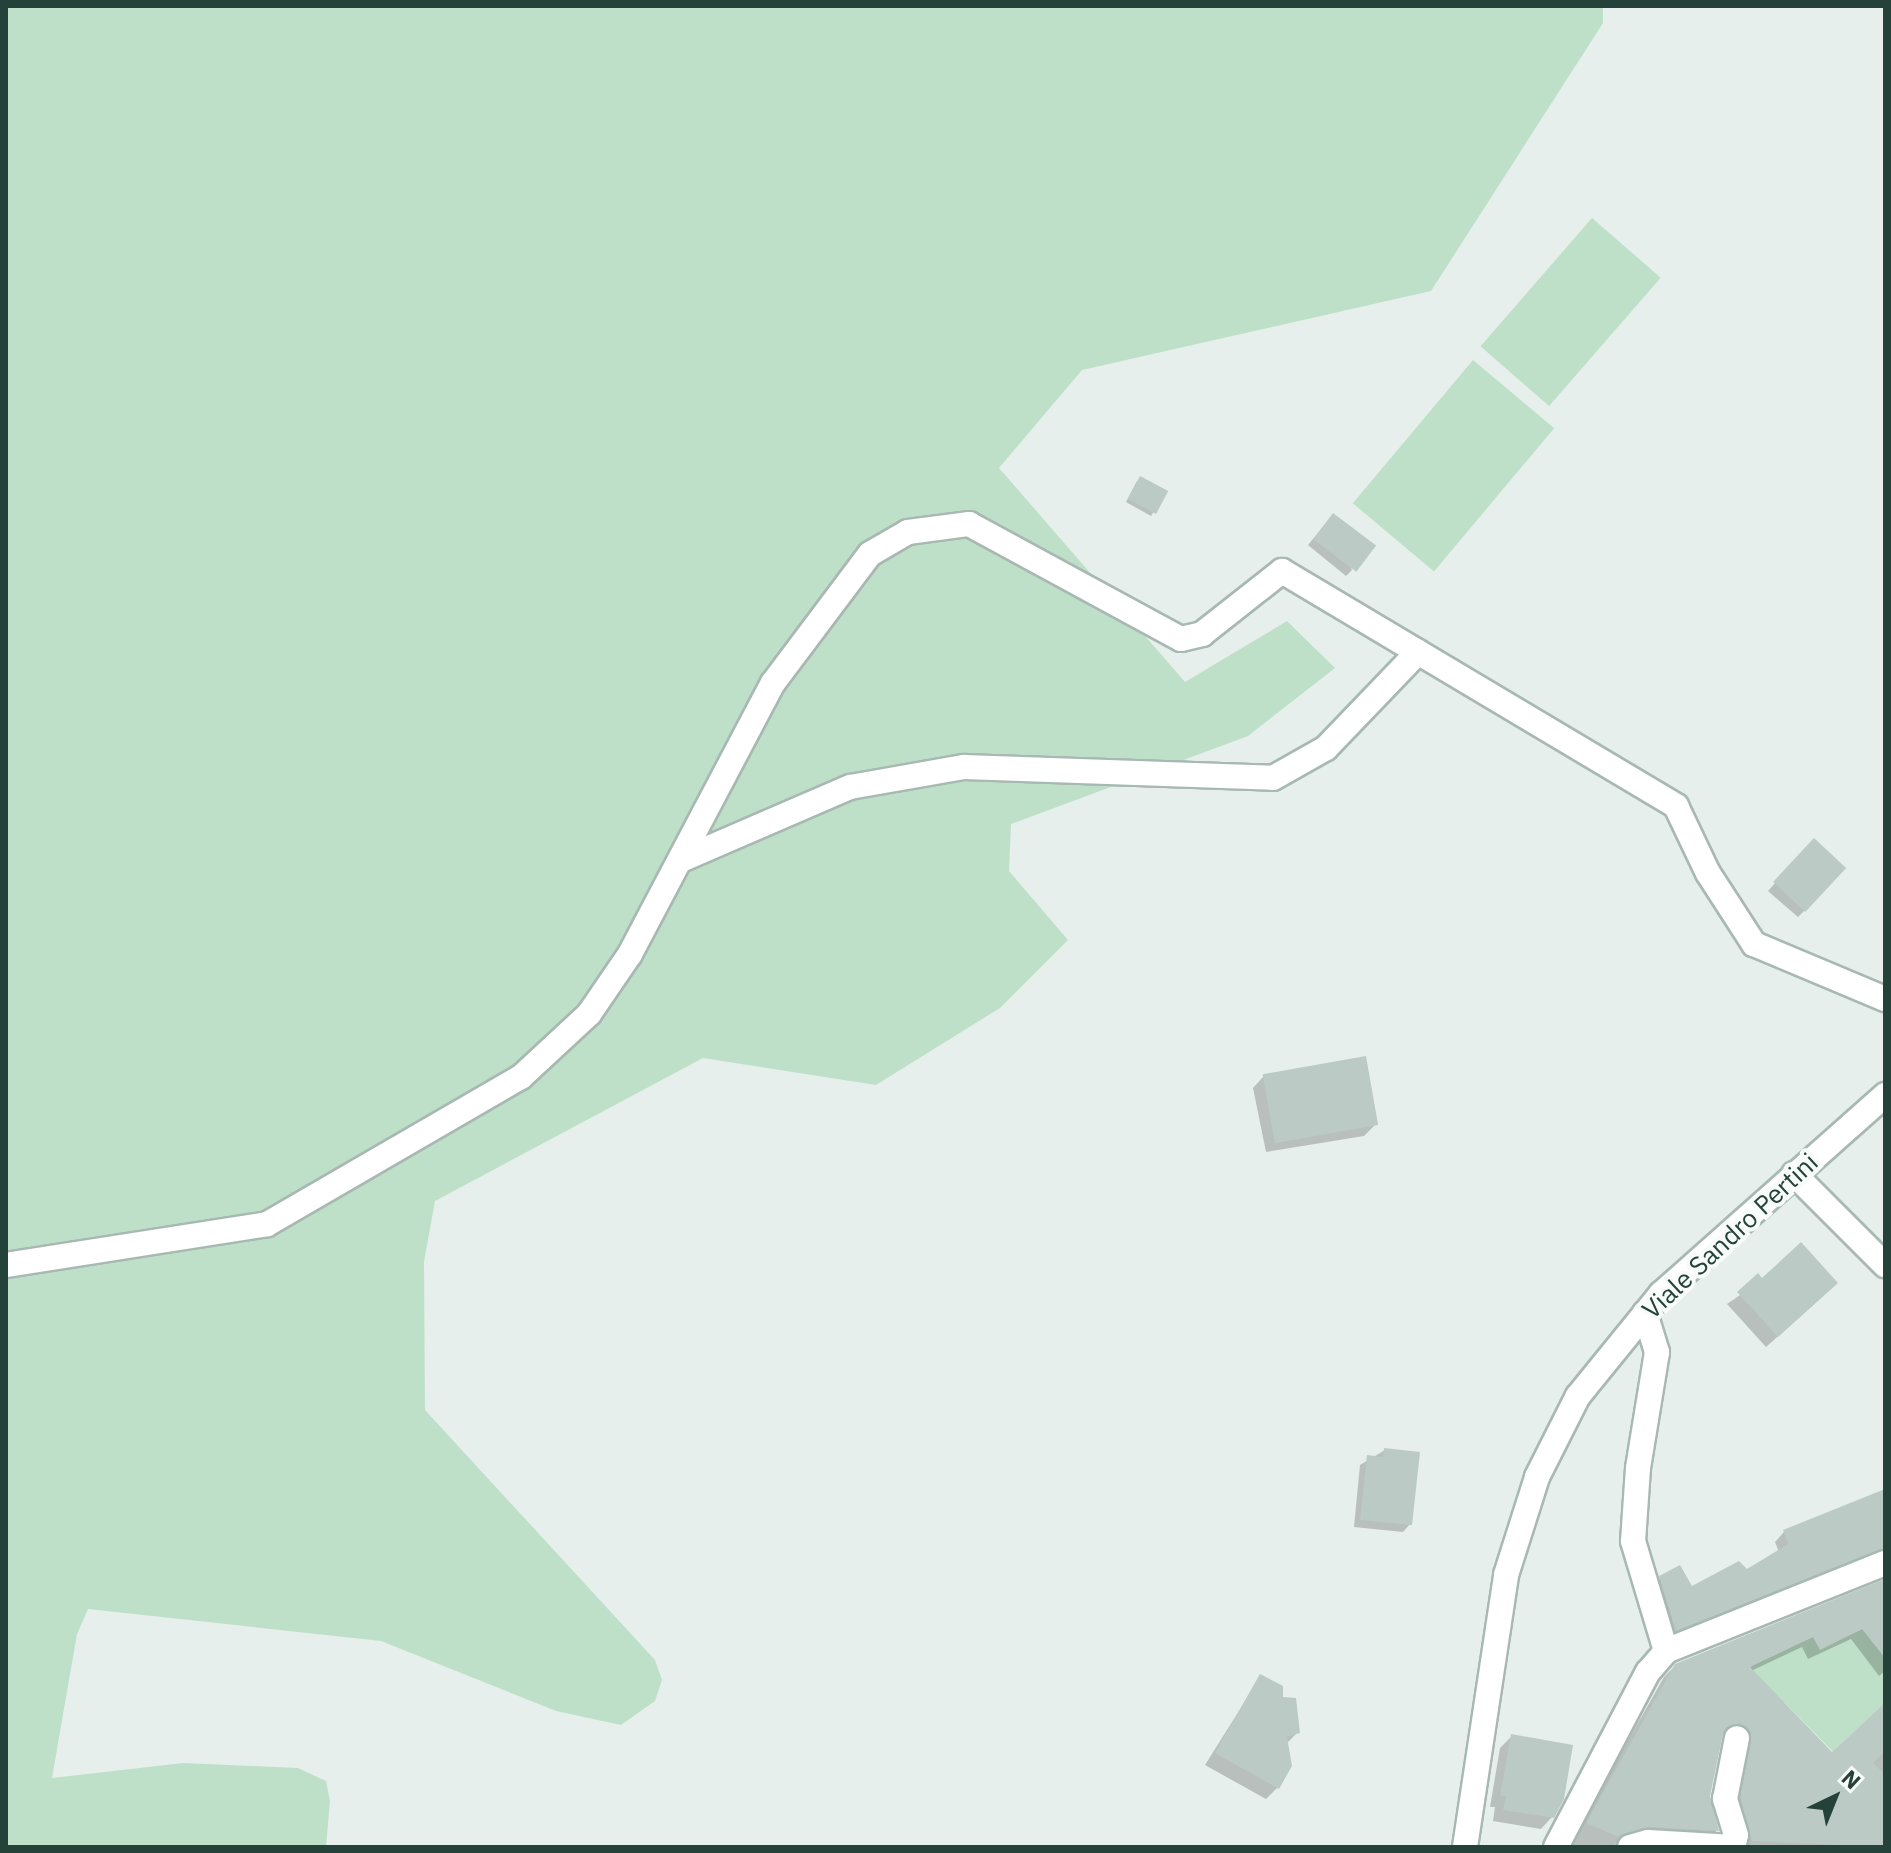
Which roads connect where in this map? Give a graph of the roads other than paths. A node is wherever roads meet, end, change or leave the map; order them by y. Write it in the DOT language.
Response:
graph roads {
  1 [pos="1418,652"];
  2 [pos="681,860"];
  3 [pos="1885,999"];
  4 [pos="1885,1095"];
  5 [pos="1794,1174"];
  6 [pos="6,1265"];
  7 [pos="1885,1265"];
  8 [pos="1645,1313"];
  9 [pos="1885,1563"];
  10 [pos="1666,1651"];
  11 [pos="1737,1738"];
  12 [pos="1465,1847"];
  13 [pos="1556,1847"];
  14 [pos="1630,1847"];
  15 [pos="1734,1847"];
  1 -- 2 [label="street"];
  1 -- 2 [label="street"];
  1 -- 3 [label="street"];
  2 -- 6 [label="street"];
  4 -- 5 [label="street, Viale Sandro Pertini"];
  5 -- 7 [label="street"];
  5 -- 8 [label="street, Viale Sandro Pertini"];
  8 -- 10 [label="street"];
  8 -- 12 [label="street, Viale Sandro Pertini"];
  9 -- 10 [label="street"];
  10 -- 13 [label="street"];
  11 -- 15 [label="street"];
  14 -- 15 [label="street"];
}
